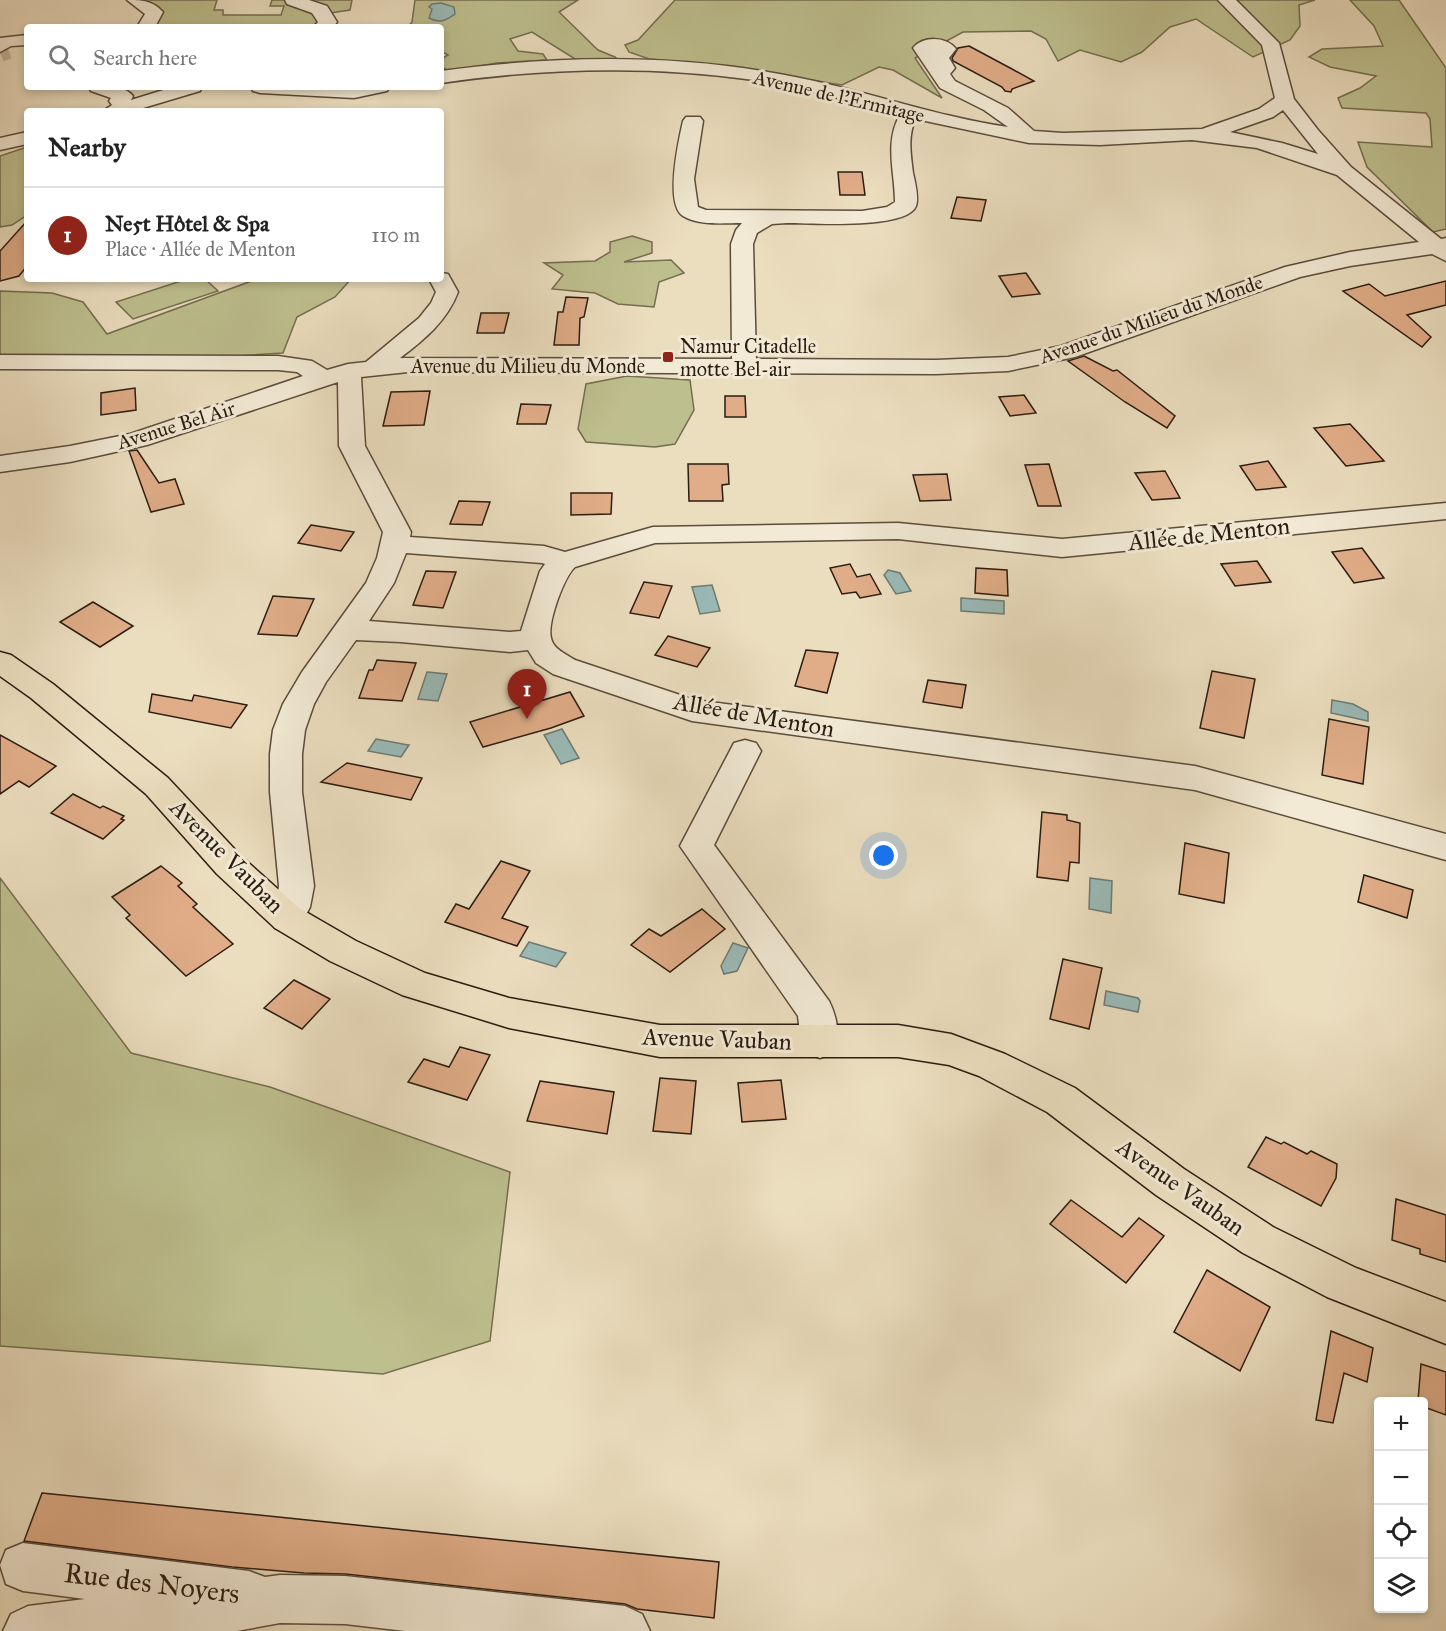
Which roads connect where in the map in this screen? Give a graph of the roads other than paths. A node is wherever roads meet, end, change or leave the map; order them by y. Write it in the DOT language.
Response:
graph roads {
  1 [pos="135,0"];
  2 [pos="293,0"];
  3 [pos="1226,0"];
  4 [pos="148,24"];
  5 [pos="326,24"];
  6 [pos="942,72"];
  7 [pos="444,77"];
  8 [pos="107,90"];
  9 [pos="183,90"];
  10 [pos="336,90"];
  11 [pos="364,90"];
  12 [pos="354,92"];
  13 [pos="1285,100"];
  14 [pos="120,108"];
  15 [pos="123,108"];
  16 [pos="369,108"];
  17 [pos="910,113"];
  18 [pos="693,121"];
  19 [pos="1200,134"];
  20 [pos="1029,137"];
  21 [pos="24,139"];
  22 [pos="0,144"];
  23 [pos="1344,171"];
  24 [pos="771,218"];
  25 [pos="1442,248"];
  26 [pos="442,282"];
  27 [pos="0,362"];
  28 [pos="744,366"];
  29 [pos="375,367"];
  30 [pos="348,371"];
  31 [pos="321,377"];
  32 [pos="0,464"];
  33 [pos="1446,511"];
  34 [pos="396,544"];
  35 [pos="565,561"];
  36 [pos="345,630"];
  37 [pos="536,639"];
  38 [pos="0,662"];
  39 [pos="745,751"];
  40 [pos="1446,847"];
  41 [pos="287,918"];
  42 [pos="820,1042"];
  43 [pos="1446,1323"];
  44 [pos="23,1567"];
  45 [pos="280,1599"];
  46 [pos="520,1625"];
  47 [pos="28,1631"];
  48 [pos="626,1631"];
  1 -- 4 [label="street"];
  2 -- 5 [label="street"];
  3 -- 13 [label="street"];
  6 -- 20 [label="street"];
  7 -- 17 [label="street, Avenue de l'Ermitage"];
  8 -- 14 [label="street"];
  9 -- 15 [label="street"];
  10 -- 12 [label="street"];
  11 -- 12 [label="street"];
  12 -- 16 [label="street"];
  13 -- 19 [label="street, Avenue de l'Ermitage"];
  13 -- 23 [label="street, Avenue de l'Ermitage"];
  17 -- 20 [label="street, Avenue de l'Ermitage"];
  17 -- 24 [label="street"];
  18 -- 24 [label="street"];
  19 -- 20 [label="street, Avenue de l'Ermitage"];
  19 -- 23 [label="street, Avenue de l'Ermitage"];
  21 -- 22 [label="street"];
  23 -- 25 [label="street, Avenue de l'Ermitage"];
  24 -- 28 [label="street"];
  25 -- 28 [label="street, Avenue du Milieu du Monde"];
  26 -- 29 [label="street"];
  27 -- 31 [label="street"];
  28 -- 29 [label="street, Avenue du Milieu du Monde"];
  29 -- 30 [label="street, Avenue du Milieu du Monde"];
  30 -- 31 [label="street, Avenue Bel Air"];
  30 -- 34 [label="street"];
  31 -- 32 [label="street, Avenue Bel Air"];
  33 -- 35 [label="street, Allée de Menton"];
  34 -- 35 [label="street"];
  34 -- 36 [label="street"];
  35 -- 37 [label="street"];
  36 -- 37 [label="street"];
  36 -- 41 [label="street"];
  37 -- 40 [label="street, Allée de Menton"];
  38 -- 41 [label="main road, Avenue Vauban"];
  39 -- 42 [label="street"];
  41 -- 42 [label="main road, Avenue Vauban"];
  42 -- 43 [label="main road, Avenue Vauban"];
  44 -- 45 [label="street, Rue des Noyers"];
  45 -- 46 [label="street, Rue des Noyers"];
  45 -- 47 [label="street, Rue des Noyers"];
  46 -- 48 [label="street, Rue des Noyers"];
}
